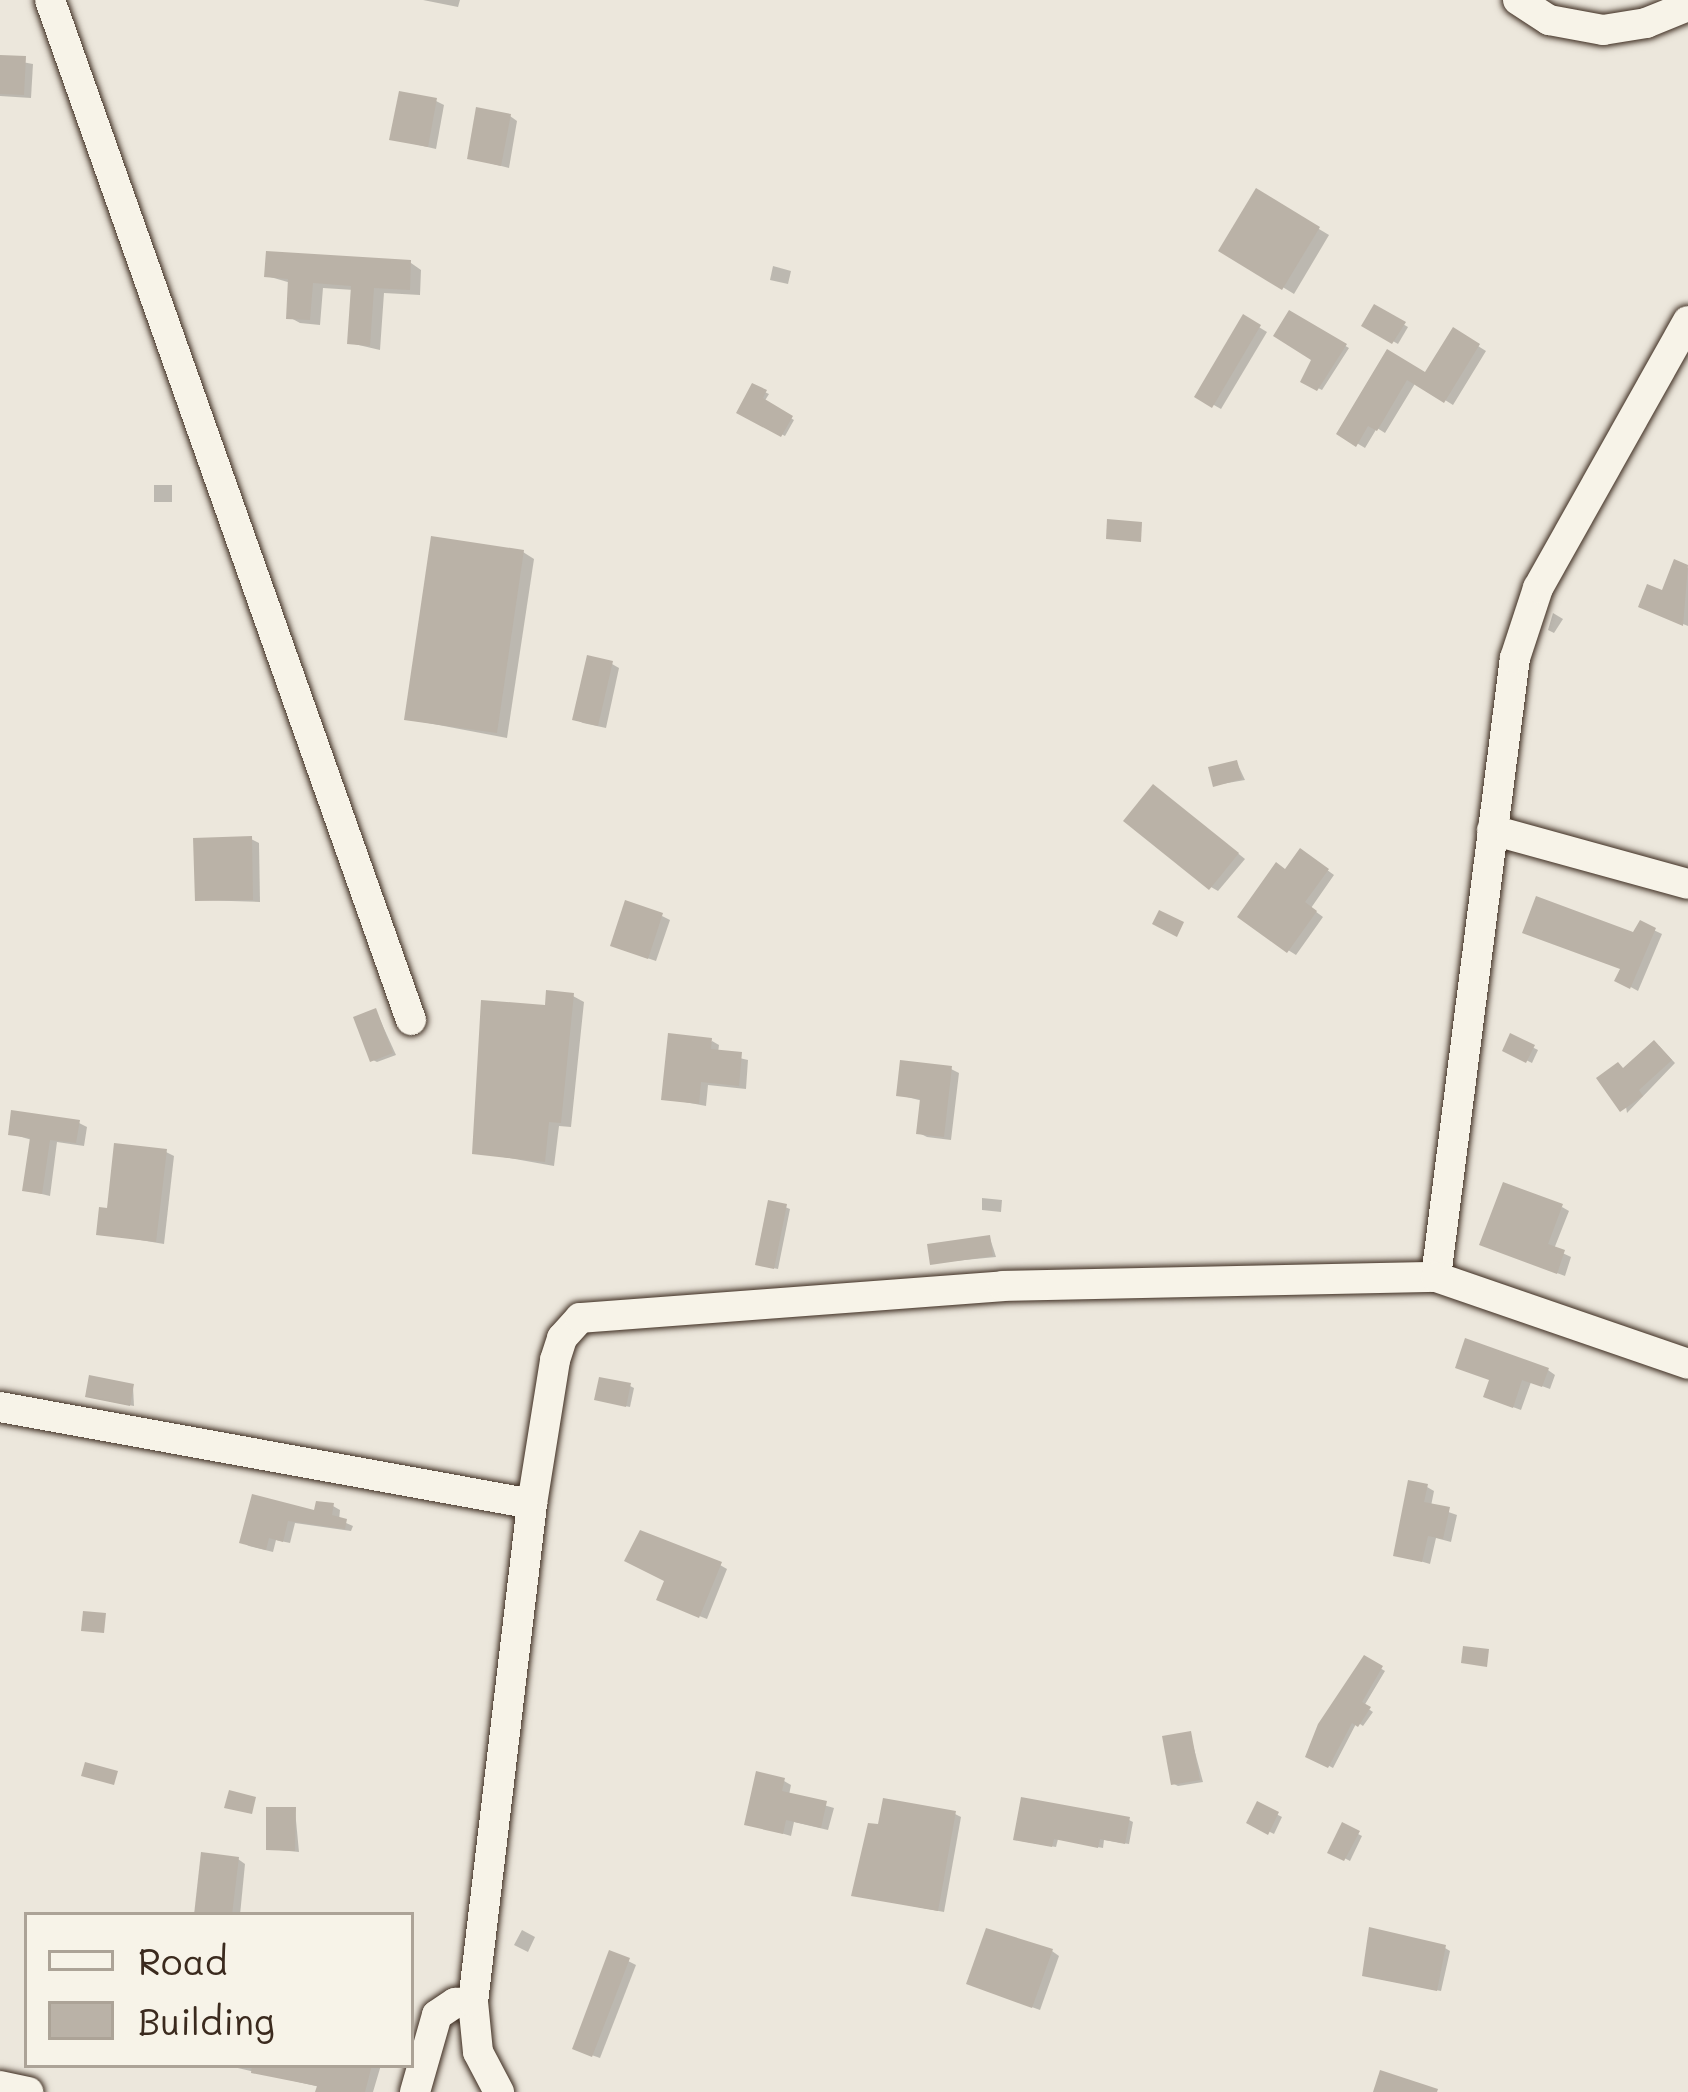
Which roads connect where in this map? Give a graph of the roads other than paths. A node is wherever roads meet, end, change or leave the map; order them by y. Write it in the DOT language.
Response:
graph roads {
  1 [pos="50,0"];
  2 [pos="1518,0"];
  3 [pos="1688,6"];
  4 [pos="1688,321"];
  5 [pos="1492,830"];
  6 [pos="1688,884"];
  7 [pos="411,1020"];
  8 [pos="1436,1277"];
  9 [pos="1688,1364"];
  10 [pos="0,1407"];
  11 [pos="532,1504"];
  12 [pos="473,2002"];
  13 [pos="436,2015"];
  14 [pos="478,2052"];
  15 [pos="0,2086"];
  16 [pos="28,2092"];
  17 [pos="416,2092"];
  18 [pos="499,2092"];
  1 -- 7 [label="street"];
  2 -- 3 [label="street"];
  4 -- 5 [label="street"];
  5 -- 6 [label="street"];
  5 -- 8 [label="street"];
  8 -- 9 [label="street"];
  8 -- 11 [label="street"];
  10 -- 11 [label="street"];
  11 -- 12 [label="street"];
  12 -- 13 [label="street"];
  12 -- 14 [label="street"];
  13 -- 14 [label="street"];
  13 -- 17 [label="street"];
  14 -- 18 [label="street"];
  15 -- 16 [label="street"];
}
